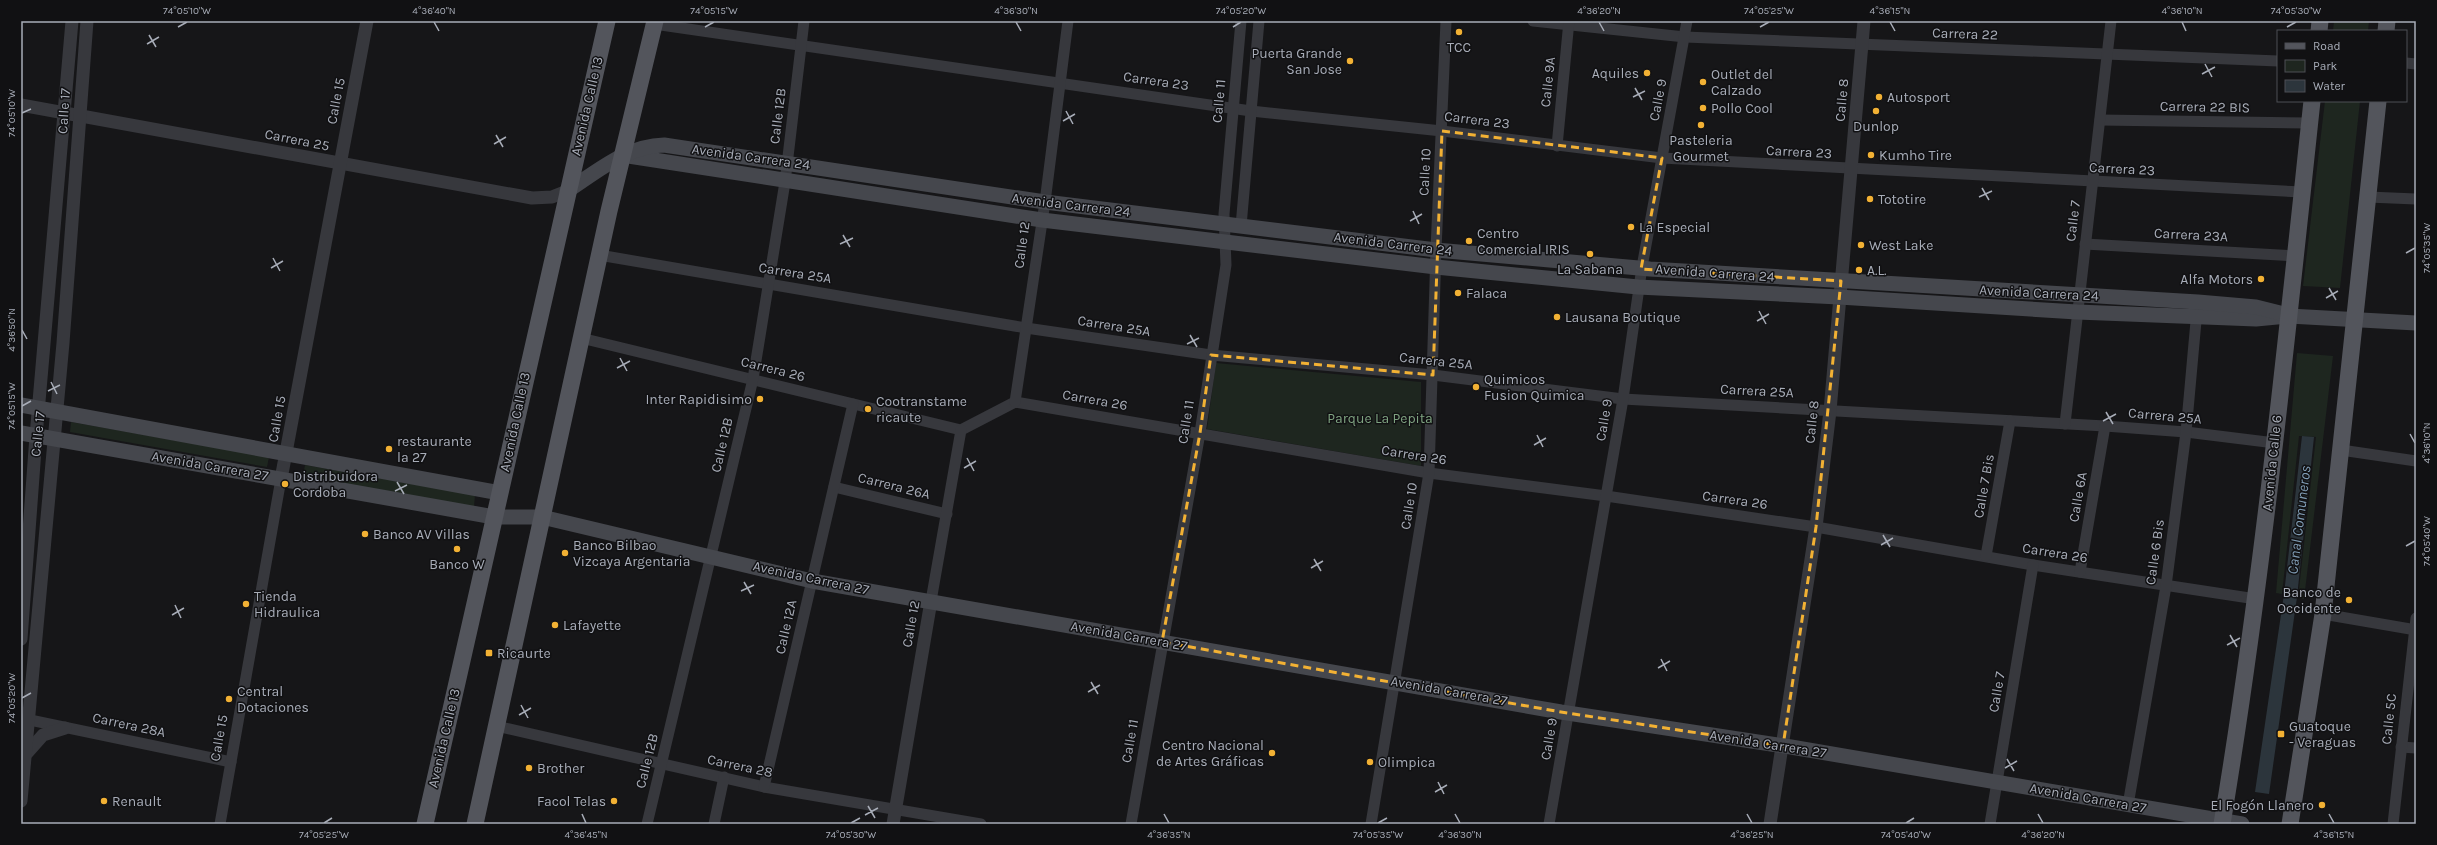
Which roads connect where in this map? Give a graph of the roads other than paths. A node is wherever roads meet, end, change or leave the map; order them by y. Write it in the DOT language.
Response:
graph roads {
  1 [pos="72,21"];
  2 [pos="87,21"];
  3 [pos="367,21"];
  4 [pos="607,21"];
  5 [pos="804,21"];
  6 [pos="1068,21"];
  7 [pos="1241,21"];
  8 [pos="1259,21"];
  9 [pos="1446,21"];
  10 [pos="1533,21"];
  11 [pos="1687,21"];
  12 [pos="1864,21"];
  13 [pos="2111,21"];
  14 [pos="655,22"];
  15 [pos="1569,23"];
  16 [pos="1685,37"];
  17 [pos="801,45"];
  18 [pos="1862,45"];
  19 [pos="2108,53"];
  20 [pos="2277,61"];
  21 [pos="1062,83"];
  22 [pos="2312,102"];
  23 [pos="2378,102"];
  24 [pos="21,105"];
  25 [pos="1234,108"];
  26 [pos="1251,111"];
  27 [pos="63,113"];
  28 [pos="79,115"];
  29 [pos="2100,120"];
  30 [pos="2309,123"];
  31 [pos="1442,130"];
  32 [pos="1557,146"];
  33 [pos="622,155"];
  34 [pos="1662,158"];
  35 [pos="787,163"];
  36 [pos="339,164"];
  37 [pos="1852,170"];
  38 [pos="874,176"];
  39 [pos="785,182"];
  40 [pos="2092,183"];
  41 [pos="568,191"];
  42 [pos="2302,192"];
  43 [pos="871,194"];
  44 [pos="2368,197"];
  45 [pos="2416,199"];
  46 [pos="1045,202"];
  47 [pos="1042,220"];
  48 [pos="1224,223"];
  49 [pos="1241,226"];
  50 [pos="1225,242"];
  51 [pos="2085,244"];
  52 [pos="1436,250"];
  53 [pos="599,256"];
  54 [pos="2295,256"];
  55 [pos="1436,266"];
  56 [pos="1641,269"];
  57 [pos="1840,281"];
  58 [pos="769,284"];
  59 [pos="1638,287"];
  60 [pos="2079,295"];
  61 [pos="1839,296"];
  62 [pos="2198,302"];
  63 [pos="2077,312"];
  64 [pos="2289,316"];
  65 [pos="2196,318"];
  66 [pos="2354,319"];
  67 [pos="2416,323"];
  68 [pos="1026,328"];
  69 [pos="586,339"];
  70 [pos="1211,355"];
  71 [pos="1433,375"];
  72 [pos="753,379"];
  73 [pos="1623,398"];
  74 [pos="1015,402"];
  75 [pos="853,404"];
  76 [pos="21,405"];
  77 [pos="39,408"];
  78 [pos="1830,411"];
  79 [pos="56,412"];
  80 [pos="2010,421"];
  81 [pos="2065,424"];
  82 [pos="2106,426"];
  83 [pos="961,430"];
  84 [pos="2186,432"];
  85 [pos="21,433"];
  86 [pos="1200,433"];
  87 [pos="36,436"];
  88 [pos="53,439"];
  89 [pos="2275,443"];
  90 [pos="2341,450"];
  91 [pos="286,455"];
  92 [pos="2416,461"];
  93 [pos="1429,473"];
  94 [pos="281,479"];
  95 [pos="834,487"];
  96 [pos="500,493"];
  97 [pos="1606,496"];
  98 [pos="947,514"];
  99 [pos="494,517"];
  100 [pos="542,517"];
  101 [pos="1816,527"];
  102 [pos="1986,556"];
  103 [pos="711,557"];
  104 [pos="2033,565"];
  105 [pos="2080,572"];
  106 [pos="23,577"];
  107 [pos="812,581"];
  108 [pos="2166,586"];
  109 [pos="2256,599"];
  110 [pos="931,601"];
  111 [pos="2323,614"];
  112 [pos="2416,618"];
  113 [pos="2415,630"];
  114 [pos="21,639"];
  115 [pos="1162,642"];
  116 [pos="1395,682"];
  117 [pos="1569,713"];
  118 [pos="25,719"];
  119 [pos="496,726"];
  120 [pos="65,728"];
  121 [pos="1783,746"];
  122 [pos="2401,746"];
  123 [pos="2416,748"];
  124 [pos="26,755"];
  125 [pos="231,762"];
  126 [pos="662,764"];
  127 [pos="724,777"];
  128 [pos="1997,782"];
  129 [pos="764,787"];
  130 [pos="21,801"];
  131 [pos="2128,805"];
  132 [pos="895,810"];
  133 [pos="2222,822"];
  134 [pos="221,823"];
  135 [pos="425,824"];
  136 [pos="475,824"];
  137 [pos="647,824"];
  138 [pos="714,824"];
  139 [pos="893,824"];
  140 [pos="981,824"];
  141 [pos="1131,824"];
  142 [pos="1371,824"];
  143 [pos="1549,824"];
  144 [pos="1770,824"];
  145 [pos="1990,824"];
  146 [pos="2242,824"];
  147 [pos="2290,824"];
  148 [pos="2393,824"];
  1 -- 27 [label="street, Calle 17"];
  2 -- 28 [label="street, Calle 17"];
  3 -- 36 [label="street, Calle 15"];
  4 -- 41 [label="main road, Avenida Calle 13"];
  5 -- 17 [label="street, Calle 12B"];
  6 -- 21 [label="street, Calle 12"];
  7 -- 25 [label="street, Calle 11"];
  8 -- 26 [label="street"];
  9 -- 31 [label="street, Calle 10"];
  10 -- 15 [label="street, Carrera 22"];
  11 -- 16 [label="street, Calle 9"];
  12 -- 18 [label="street, Calle 8"];
  13 -- 19 [label="street, Calle 7"];
  14 -- 17 [label="street, Carrera 23"];
  14 -- 33 [label="main road"];
  15 -- 16 [label="street, Carrera 22"];
  15 -- 32 [label="street, Calle 9A"];
  16 -- 18 [label="street, Carrera 22"];
  16 -- 34 [label="street, Calle 9"];
  17 -- 21 [label="street, Carrera 23"];
  17 -- 35 [label="street, Calle 12B"];
  18 -- 19 [label="street, Carrera 22"];
  18 -- 37 [label="street, Calle 8"];
  19 -- 20 [label="street, Carrera 22"];
  19 -- 29 [label="street, Calle 7"];
  21 -- 25 [label="street, Carrera 23"];
  21 -- 46 [label="street, Calle 12"];
  22 -- 30 [label="main road, Avenida Calle 6"];
  23 -- 44 [label="main road"];
  24 -- 27 [label="street, Carrera 25"];
  25 -- 26 [label="street, Carrera 23"];
  25 -- 48 [label="street, Calle 11"];
  26 -- 31 [label="street, Carrera 23"];
  26 -- 49 [label="street"];
  27 -- 28 [label="street, Carrera 25"];
  27 -- 77 [label="street, Calle 17"];
  28 -- 36 [label="street, Carrera 25"];
  28 -- 79 [label="street, Calle 17"];
  29 -- 30 [label="street, Carrera 22 BIS"];
  29 -- 40 [label="street, Calle 7"];
  30 -- 42 [label="main road, Avenida Calle 6"];
  31 -- 32 [label="street, Carrera 23"];
  31 -- 52 [label="street, Calle 10"];
  32 -- 34 [label="street, Carrera 23"];
  33 -- 35 [label="main road, Avenida Carrera 24"];
  33 -- 39 [label="main road, Avenida Carrera 24"];
  33 -- 41 [label="main road, Avenida Carrera 24"];
  33 -- 53 [label="main road"];
  34 -- 37 [label="street, Carrera 23"];
  34 -- 56 [label="street, Calle 9"];
  35 -- 38 [label="main road, Avenida Carrera 24"];
  35 -- 39 [label="street, Calle 12B"];
  36 -- 41 [label="street, Carrera 25"];
  36 -- 91 [label="street, Calle 15"];
  37 -- 40 [label="street, Carrera 23"];
  37 -- 57 [label="street, Calle 8"];
  38 -- 43 [label="main road"];
  38 -- 46 [label="main road, Avenida Carrera 24"];
  39 -- 43 [label="main road, Avenida Carrera 24"];
  39 -- 58 [label="street, Calle 12B"];
  40 -- 42 [label="street, Carrera 23"];
  40 -- 51 [label="street, Calle 7"];
  41 -- 96 [label="main road, Avenida Calle 13"];
  42 -- 54 [label="main road, Avenida Calle 6"];
  43 -- 47 [label="main road, Avenida Carrera 24"];
  44 -- 45 [label="street"];
  44 -- 66 [label="main road"];
  46 -- 47 [label="street, Calle 12"];
  46 -- 48 [label="main road, Avenida Carrera 24"];
  47 -- 50 [label="main road, Avenida Carrera 24"];
  47 -- 68 [label="street, Calle 12"];
  48 -- 49 [label="main road, Avenida Carrera 24"];
  48 -- 50 [label="street, Calle 11"];
  49 -- 52 [label="main road, Avenida Carrera 24"];
  50 -- 55 [label="main road, Avenida Carrera 24"];
  50 -- 70 [label="street, Calle 11"];
  51 -- 54 [label="street, Carrera 23A"];
  51 -- 60 [label="street, Calle 7"];
  52 -- 55 [label="street, Calle 10"];
  52 -- 56 [label="main road, Avenida Carrera 24"];
  53 -- 58 [label="street, Carrera 25A"];
  53 -- 69 [label="main road"];
  54 -- 64 [label="main road, Avenida Calle 6"];
  55 -- 59 [label="main road, Avenida Carrera 24"];
  55 -- 71 [label="street, Calle 10"];
  56 -- 57 [label="main road, Avenida Carrera 24"];
  56 -- 59 [label="street, Calle 9"];
  57 -- 60 [label="main road, Avenida Carrera 24"];
  57 -- 61 [label="street, Calle 8"];
  58 -- 68 [label="street, Carrera 25A"];
  58 -- 72 [label="street, Calle 12B"];
  59 -- 61 [label="main road, Avenida Carrera 24"];
  59 -- 73 [label="street, Calle 9"];
  60 -- 62 [label="main road, Avenida Carrera 24"];
  60 -- 63 [label="street, Calle 7"];
  61 -- 63 [label="main road, Avenida Carrera 24"];
  61 -- 78 [label="street, Calle 8"];
  62 -- 64 [label="main road, Avenida Carrera 24"];
  62 -- 65 [label="street, Calle 6 Bis"];
  63 -- 65 [label="main road, Avenida Carrera 24"];
  63 -- 81 [label="street, Calle 7"];
  64 -- 65 [label="main road, Avenida Carrera 24"];
  64 -- 66 [label="main road, Avenida Carrera 24"];
  64 -- 89 [label="main road, Avenida Calle 6"];
  65 -- 84 [label="street, Calle 6 Bis"];
  66 -- 67 [label="main road, Avenida Carrera 24"];
  66 -- 90 [label="main road"];
  68 -- 70 [label="street, Carrera 25A"];
  68 -- 74 [label="street, Calle 12"];
  69 -- 72 [label="street, Carrera 26"];
  69 -- 100 [label="main road"];
  70 -- 71 [label="street, Carrera 25A"];
  70 -- 86 [label="street, Calle 11"];
  71 -- 73 [label="street, Carrera 25A"];
  71 -- 93 [label="street, Calle 10"];
  72 -- 75 [label="street, Carrera 26"];
  72 -- 103 [label="street, Calle 12B"];
  73 -- 78 [label="street, Carrera 25A"];
  73 -- 97 [label="street, Calle 9"];
  74 -- 83 [label="street"];
  74 -- 86 [label="street, Carrera 26"];
  75 -- 83 [label="street, Carrera 26"];
  75 -- 95 [label="street, Calle 12A"];
  76 -- 77 [label="main road, Avenida Carrera 27"];
  77 -- 79 [label="main road, Avenida Carrera 27"];
  77 -- 87 [label="street, Calle 17"];
  78 -- 80 [label="street, Carrera 25A"];
  78 -- 101 [label="street, Calle 8"];
  79 -- 88 [label="street, Calle 17"];
  79 -- 91 [label="main road, Avenida Carrera 27"];
  80 -- 81 [label="street, Carrera 25A"];
  80 -- 102 [label="street, Calle 7 Bis"];
  81 -- 82 [label="street, Carrera 25A"];
  82 -- 84 [label="street, Carrera 25A"];
  82 -- 105 [label="street, Calle 6A"];
  83 -- 98 [label="street, Calle 12"];
  84 -- 89 [label="street, Carrera 25A"];
  84 -- 108 [label="street, Calle 6 Bis"];
  85 -- 87 [label="main road, Avenida Carrera 27"];
  86 -- 93 [label="street, Carrera 26"];
  86 -- 115 [label="street, Calle 11"];
  87 -- 88 [label="main road, Avenida Carrera 27"];
  87 -- 106 [label="street, Calle 17"];
  88 -- 94 [label="main road, Avenida Carrera 27"];
  88 -- 118 [label="street, Calle 17"];
  89 -- 109 [label="main road, Avenida Calle 6"];
  90 -- 92 [label="street"];
  90 -- 111 [label="main road"];
  91 -- 94 [label="street, Calle 15"];
  91 -- 96 [label="main road, Avenida Carrera 27"];
  93 -- 97 [label="street, Carrera 26"];
  93 -- 116 [label="street, Calle 10"];
  94 -- 99 [label="main road, Avenida Carrera 27"];
  94 -- 125 [label="street, Calle 15"];
  95 -- 98 [label="street, Carrera 26A"];
  95 -- 107 [label="street, Calle 12A"];
  96 -- 99 [label="main road, Avenida Calle 13"];
  97 -- 101 [label="street, Carrera 26"];
  97 -- 117 [label="street, Calle 9"];
  98 -- 110 [label="street, Calle 12"];
  99 -- 100 [label="main road, Avenida Carrera 27"];
  99 -- 135 [label="main road, Avenida Calle 13"];
  100 -- 103 [label="main road, Avenida Carrera 27"];
  100 -- 119 [label="main road"];
  101 -- 102 [label="street, Carrera 26"];
  101 -- 121 [label="street, Calle 8"];
  102 -- 104 [label="street, Carrera 26"];
  103 -- 107 [label="main road, Avenida Carrera 27"];
  103 -- 126 [label="street, Calle 12B"];
  104 -- 105 [label="street, Carrera 26"];
  104 -- 128 [label="street, Calle 7"];
  105 -- 108 [label="street, Carrera 26"];
  106 -- 114 [label="street, Calle 17"];
  107 -- 110 [label="main road, Avenida Carrera 27"];
  107 -- 129 [label="street, Calle 12A"];
  108 -- 109 [label="street, Carrera 26"];
  108 -- 131 [label="street, Calle 6 Bis"];
  109 -- 133 [label="main road, Avenida Calle 6"];
  110 -- 115 [label="main road, Avenida Carrera 27"];
  110 -- 132 [label="street, Calle 12"];
  111 -- 113 [label="street"];
  111 -- 147 [label="main road"];
  112 -- 113 [label="street, Calle 5C"];
  113 -- 122 [label="street, Calle 5C"];
  115 -- 116 [label="main road, Avenida Carrera 27"];
  115 -- 141 [label="street, Calle 11"];
  116 -- 117 [label="main road, Avenida Carrera 27"];
  116 -- 142 [label="street, Calle 10"];
  117 -- 121 [label="main road, Avenida Carrera 27"];
  117 -- 143 [label="street, Calle 9"];
  118 -- 120 [label="street, Carrera 28A"];
  118 -- 124 [label="street, Calle 17"];
  119 -- 126 [label="street, Carrera 28"];
  119 -- 136 [label="main road"];
  120 -- 124 [label="street"];
  120 -- 125 [label="street, Carrera 28A"];
  121 -- 128 [label="main road, Avenida Carrera 27"];
  121 -- 144 [label="street, Calle 8"];
  122 -- 123 [label="street"];
  122 -- 148 [label="street, Calle 5C"];
  124 -- 130 [label="street, Calle 17"];
  125 -- 134 [label="street, Calle 15"];
  126 -- 127 [label="street, Carrera 28"];
  126 -- 137 [label="street, Calle 12B"];
  127 -- 129 [label="street, Carrera 28"];
  127 -- 138 [label="street"];
  128 -- 131 [label="main road, Avenida Carrera 27"];
  128 -- 145 [label="street, Calle 7"];
  129 -- 132 [label="street, Carrera 28"];
  131 -- 133 [label="main road, Avenida Carrera 27"];
  132 -- 139 [label="street, Calle 12"];
  132 -- 140 [label="street, Carrera 28"];
  133 -- 146 [label="main road, Avenida Carrera 27"];
}
